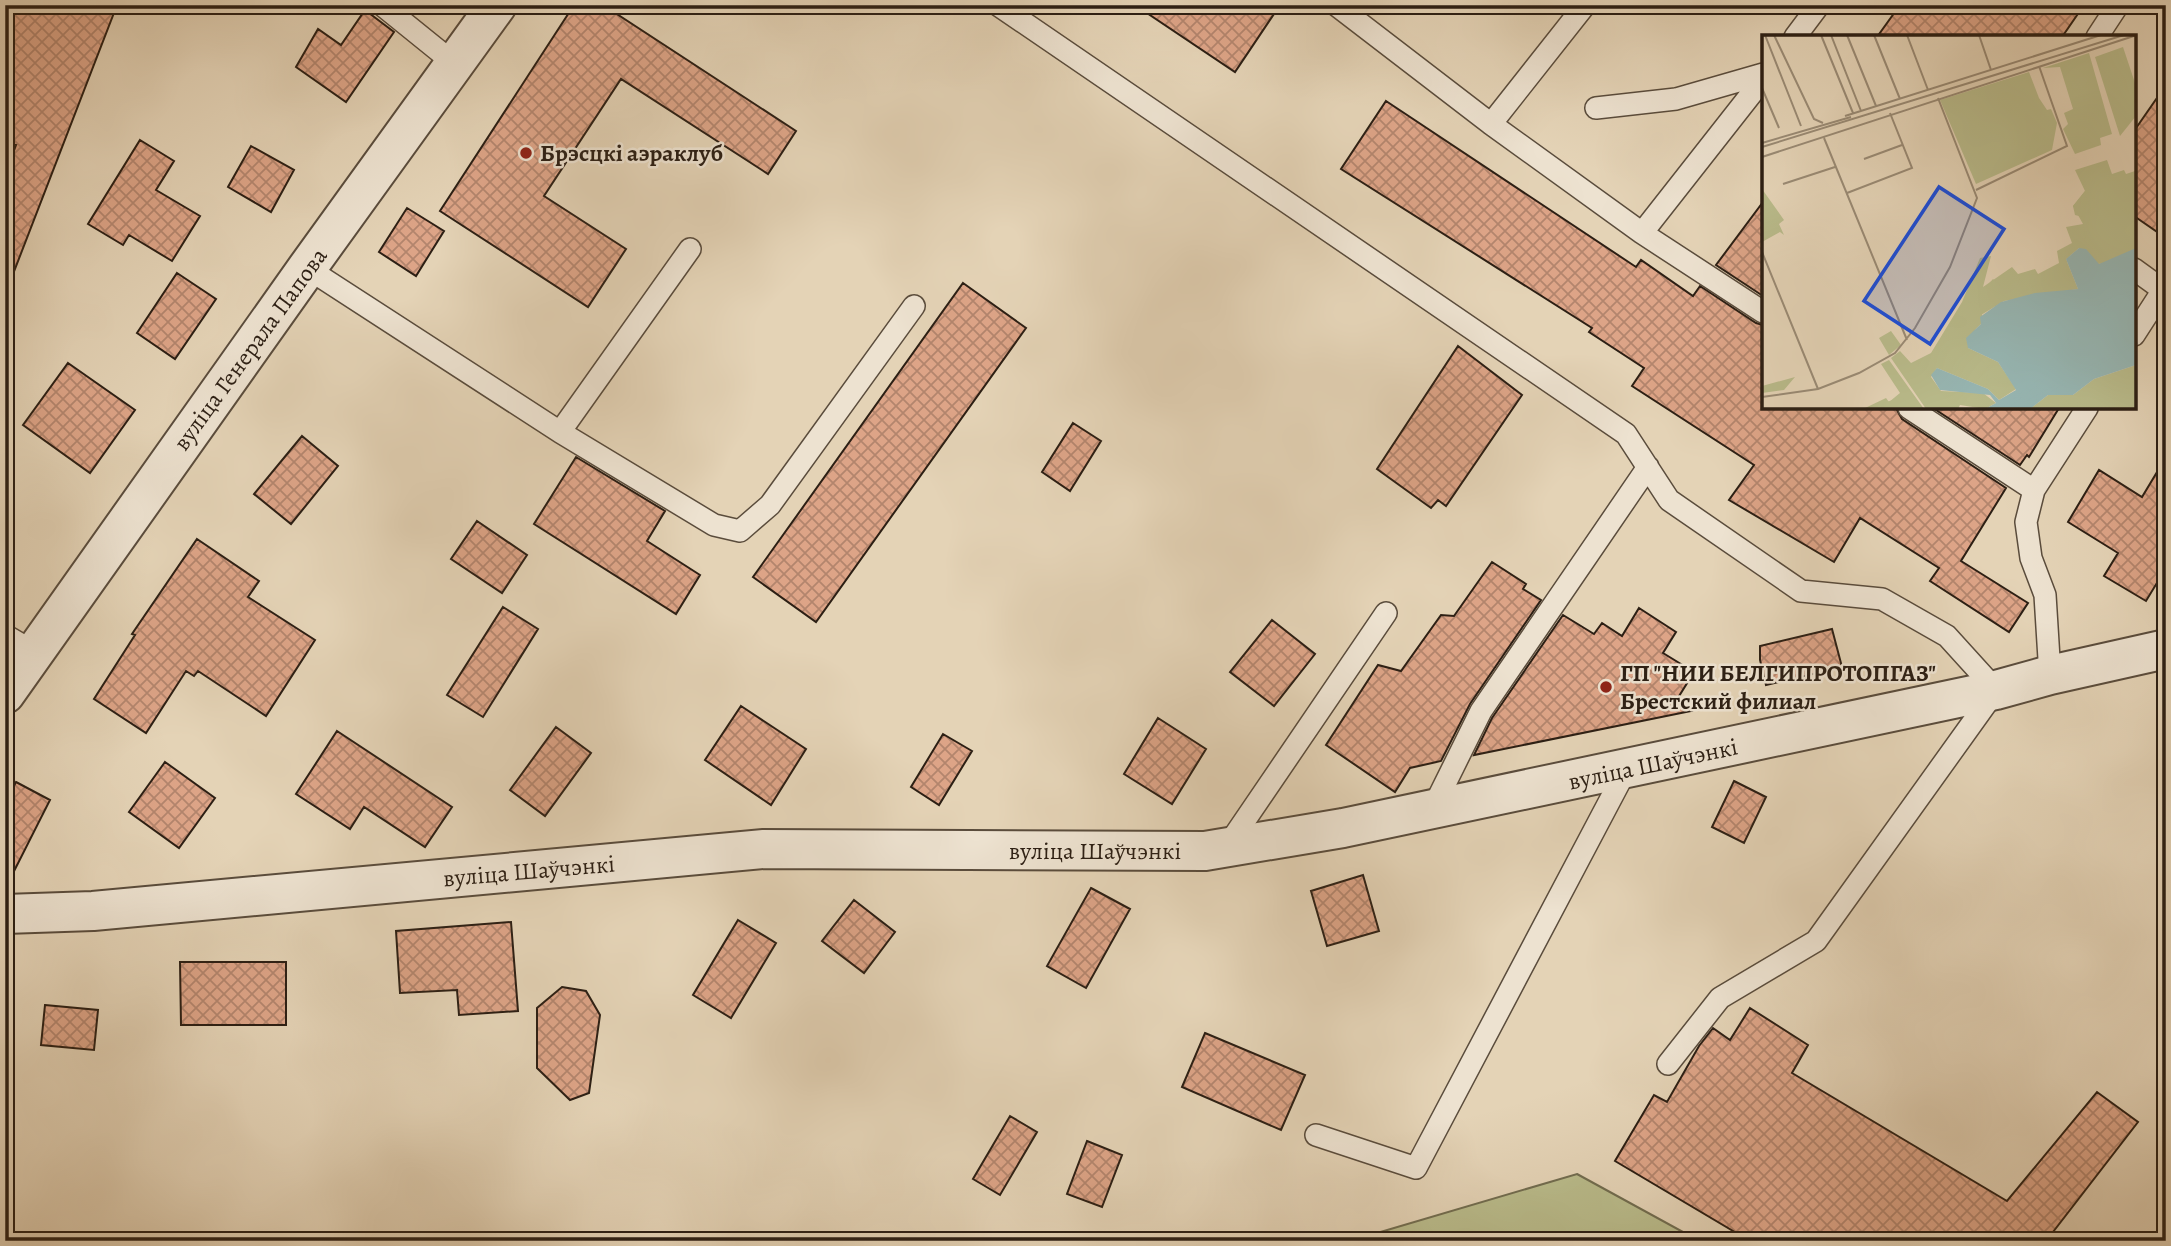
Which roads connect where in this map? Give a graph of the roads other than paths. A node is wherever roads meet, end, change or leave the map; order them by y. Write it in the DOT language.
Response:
graph roads {
  1 [pos="382,5"];
  2 [pos="497,5"];
  3 [pos="998,5"];
  4 [pos="1336,5"];
  5 [pos="1585,5"];
  6 [pos="1819,5"];
  7 [pos="2118,5"];
  8 [pos="1796,35"];
  9 [pos="2098,35"];
  10 [pos="455,64"];
  11 [pos="1762,74"];
  12 [pos="1762,80"];
  13 [pos="1596,108"];
  14 [pos="1492,124"];
  15 [pos="1642,233"];
  16 [pos="690,249"];
  17 [pos="307,268"];
  18 [pos="2136,270"];
  19 [pos="2164,288"];
  20 [pos="914,306"];
  21 [pos="1762,311"];
  22 [pos="2136,332"];
  23 [pos="1918,410"];
  24 [pos="2086,410"];
  25 [pos="559,432"];
  26 [pos="1648,467"];
  27 [pos="2034,490"];
  28 [pos="1386,613"];
  29 [pos="20,643"];
  30 [pos="2166,649"];
  31 [pos="2050,675"];
  32 [pos="1996,690"];
  33 [pos="5,694"];
  34 [pos="1626,770"];
  35 [pos="1432,810"];
  36 [pos="1226,848"];
  37 [pos="5,914"];
  38 [pos="1668,1065"];
  39 [pos="1316,1135"];
  1 -- 10 [label="lane"];
  2 -- 10 [label="street, вуліца Генерала Папова"];
  3 -- 26 [label="lane"];
  4 -- 14 [label="lane"];
  5 -- 14 [label="lane"];
  6 -- 8 [label="lane"];
  7 -- 9 [label="lane"];
  10 -- 17 [label="street, вуліца Генерала Папова"];
  11 -- 13 [label="lane"];
  12 -- 15 [label="lane"];
  14 -- 15 [label="lane"];
  15 -- 21 [label="lane"];
  16 -- 25 [label="lane"];
  17 -- 25 [label="lane"];
  17 -- 29 [label="street, вуліца Генерала Папова"];
  18 -- 19 [label="lane"];
  19 -- 22 [label="lane"];
  20 -- 25 [label="lane"];
  23 -- 27 [label="lane"];
  24 -- 27 [label="lane"];
  26 -- 32 [label="lane"];
  26 -- 35 [label="lane"];
  27 -- 31 [label="lane"];
  28 -- 36 [label="lane"];
  29 -- 33 [label="street, вуліца Генерала Папова"];
  30 -- 31 [label="street, вуліца Шаўчэнкі"];
  31 -- 32 [label="street, вуліца Шаўчэнкі"];
  32 -- 34 [label="street, вуліца Шаўчэнкі"];
  32 -- 38 [label="lane"];
  34 -- 35 [label="street, вуліца Шаўчэнкі"];
  34 -- 39 [label="lane"];
  35 -- 36 [label="street, вуліца Шаўчэнкі"];
  36 -- 37 [label="street, вуліца Шаўчэнкі"];
}
